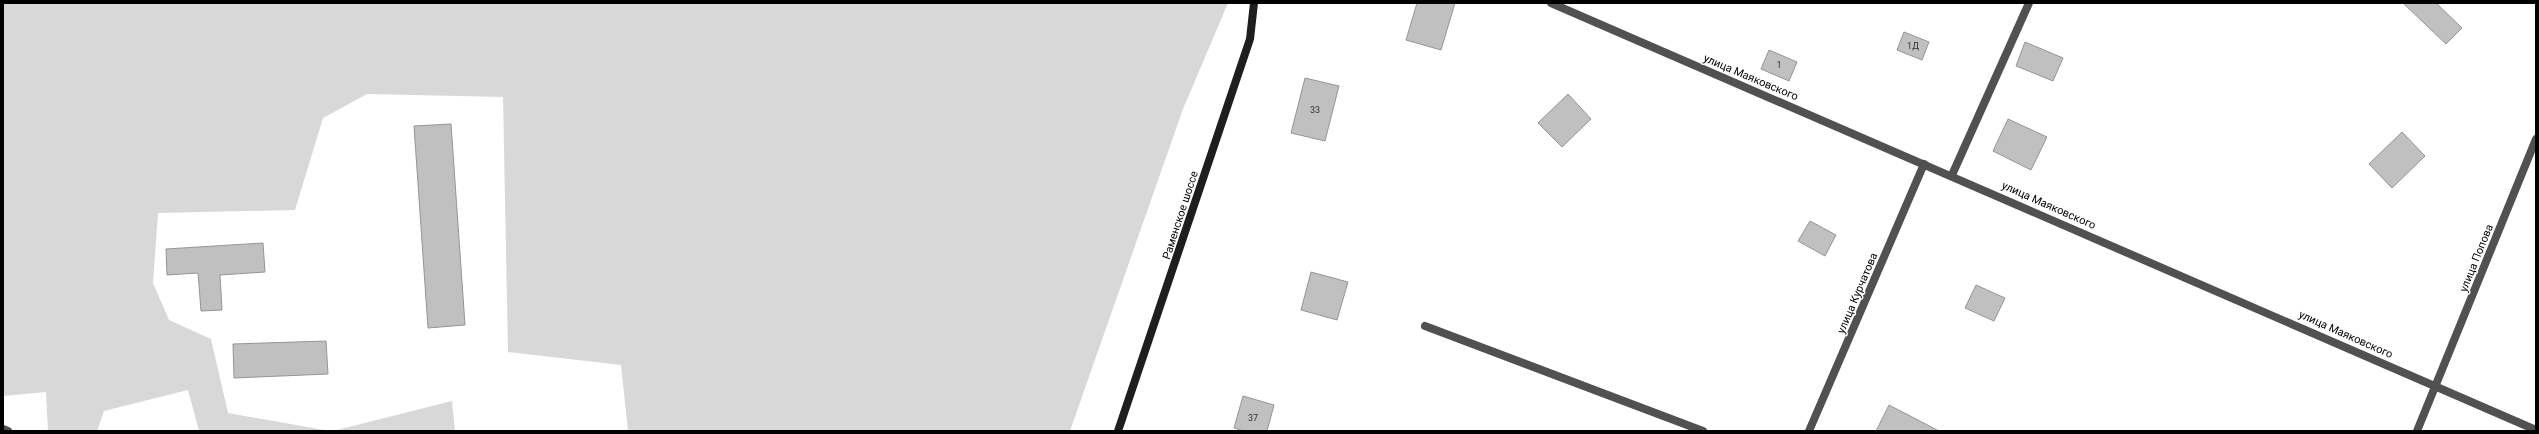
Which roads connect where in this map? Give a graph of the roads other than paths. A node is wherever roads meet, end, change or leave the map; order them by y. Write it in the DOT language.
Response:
graph roads {
  1 [pos="1254,3"];
  2 [pos="1551,3"];
  3 [pos="2029,3"];
  4 [pos="2536,139"];
  5 [pos="1924,164"];
  6 [pos="1952,175"];
  7 [pos="1425,326"];
  8 [pos="2436,386"];
  9 [pos="3,428"];
  10 [pos="2536,430"];
  11 [pos="8,431"];
  12 [pos="1118,431"];
  13 [pos="1703,431"];
  14 [pos="1809,431"];
  15 [pos="2418,431"];
  1 -- 12 [label="main road, Раменское шоссе"];
  2 -- 5 [label="street, улица Маяковского"];
  3 -- 6 [label="street"];
  4 -- 8 [label="street, улица Попова"];
  5 -- 6 [label="street, улица Маяковского"];
  5 -- 14 [label="street, улица Курчатова"];
  6 -- 8 [label="street, улица Маяковского"];
  7 -- 13 [label="street"];
  8 -- 10 [label="street, улица Маяковского"];
  8 -- 15 [label="street, улица Попова"];
  9 -- 11 [label="street"];
}
